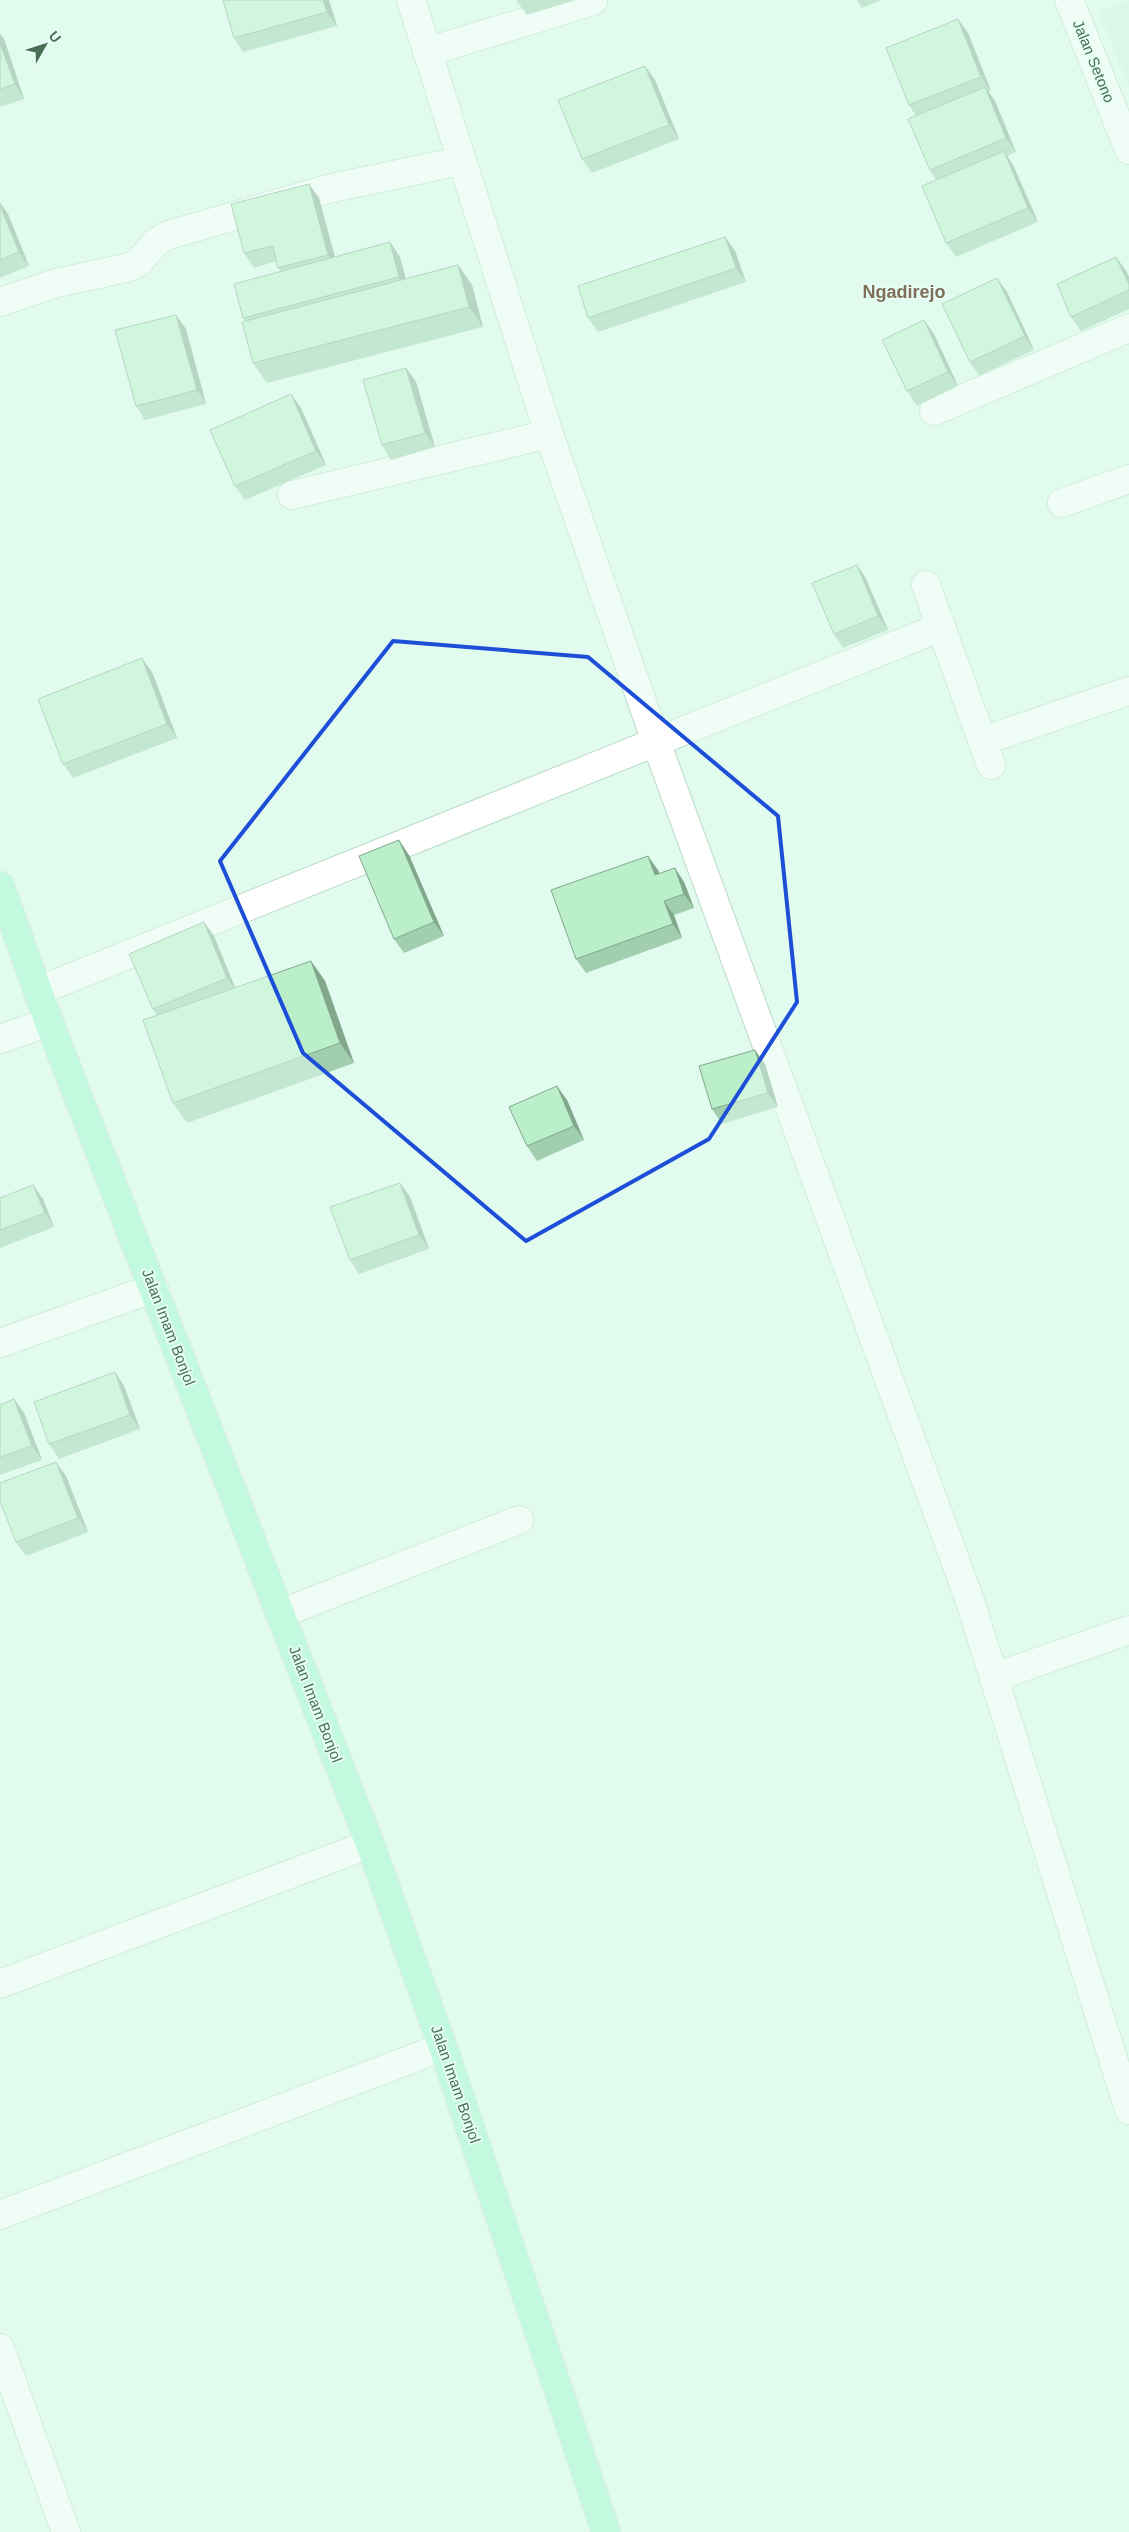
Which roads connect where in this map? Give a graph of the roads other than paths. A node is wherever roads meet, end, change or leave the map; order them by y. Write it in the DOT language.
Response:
graph roads {
  1 [pos="410,0"];
  2 [pos="1070,0"];
  3 [pos="593,1"];
  4 [pos="427,52"];
  5 [pos="1129,150"];
  6 [pos="460,161"];
  7 [pos="0,302"];
  8 [pos="1129,328"];
  9 [pos="934,411"];
  10 [pos="549,434"];
  11 [pos="1129,479"];
  12 [pos="292,495"];
  13 [pos="1062,502"];
  14 [pos="926,585"];
  15 [pos="941,627"];
  16 [pos="1129,690"];
  17 [pos="656,742"];
  18 [pos="0,886"];
  19 [pos="38,991"];
  20 [pos="49,1022"];
  21 [pos="0,1039"];
  22 [pos="154,1288"];
  23 [pos="0,1343"];
  24 [pos="518,1520"];
  25 [pos="280,1614"];
  26 [pos="1129,1630"];
  27 [pos="995,1677"];
  28 [pos="370,1844"];
  29 [pos="0,1984"];
  30 [pos="443,2047"];
  31 [pos="1129,2110"];
  32 [pos="0,2215"];
  33 [pos="0,2348"];
  34 [pos="66,2532"];
  35 [pos="606,2532"];
  1 -- 4 [label="street"];
  2 -- 5 [label="street, Jalan Setono"];
  3 -- 4 [label="street"];
  4 -- 6 [label="street"];
  6 -- 7 [label="street"];
  6 -- 10 [label="street"];
  8 -- 9 [label="street"];
  10 -- 12 [label="street"];
  10 -- 17 [label="street"];
  11 -- 13 [label="street"];
  14 -- 15 [label="street"];
  15 -- 16 [label="street"];
  15 -- 17 [label="street"];
  17 -- 19 [label="street"];
  17 -- 27 [label="street"];
  18 -- 19 [label="main road, Jalan Imam Bonjol"];
  19 -- 20 [label="main road, Jalan Imam Bonjol"];
  20 -- 21 [label="street"];
  20 -- 22 [label="main road, Jalan Imam Bonjol"];
  22 -- 23 [label="street"];
  22 -- 25 [label="main road, Jalan Imam Bonjol"];
  24 -- 25 [label="street"];
  25 -- 28 [label="main road, Jalan Imam Bonjol"];
  26 -- 27 [label="street"];
  27 -- 31 [label="street"];
  28 -- 29 [label="street"];
  28 -- 30 [label="main road, Jalan Imam Bonjol"];
  30 -- 32 [label="street"];
  30 -- 35 [label="main road, Jalan Imam Bonjol"];
  33 -- 34 [label="street"];
}
